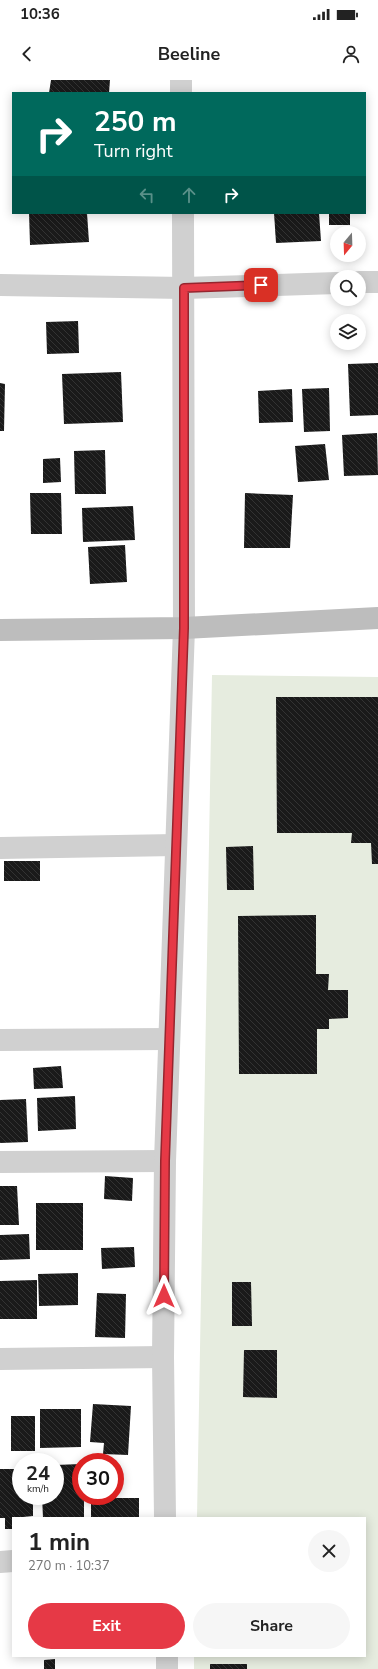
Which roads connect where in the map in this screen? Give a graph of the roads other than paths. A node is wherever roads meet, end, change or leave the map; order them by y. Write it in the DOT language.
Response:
graph roads {
  1 [pos="181,80"];
  2 [pos="181,92"];
  3 [pos="183,214"];
  4 [pos="366,282"];
  5 [pos="378,282"];
  6 [pos="330,283"];
  7 [pos="0,285"];
  8 [pos="184,288"];
  9 [pos="378,618"];
  10 [pos="184,628"];
  11 [pos="0,630"];
  12 [pos="176,845"];
  13 [pos="0,848"];
  14 [pos="169,1039"];
  15 [pos="0,1040"];
  16 [pos="165,1161"];
  17 [pos="0,1162"];
  18 [pos="164,1357"];
  19 [pos="0,1359"];
  20 [pos="165,1517"];
  21 [pos="12,1561"];
  22 [pos="0,1562"];
  23 [pos="167,1657"];
  24 [pos="167,1669"];
  1 -- 2 [label="street"];
  3 -- 8 [label="street"];
  4 -- 5 [label="street"];
  6 -- 8 [label="street"];
  7 -- 8 [label="street"];
  8 -- 10 [label="street"];
  9 -- 10 [label="street"];
  10 -- 11 [label="street"];
  10 -- 12 [label="street"];
  12 -- 13 [label="street"];
  12 -- 14 [label="street"];
  14 -- 15 [label="street"];
  14 -- 16 [label="street"];
  16 -- 17 [label="street"];
  16 -- 18 [label="street"];
  18 -- 19 [label="street"];
  18 -- 20 [label="street"];
  21 -- 22 [label="street"];
  23 -- 24 [label="street"];
}
